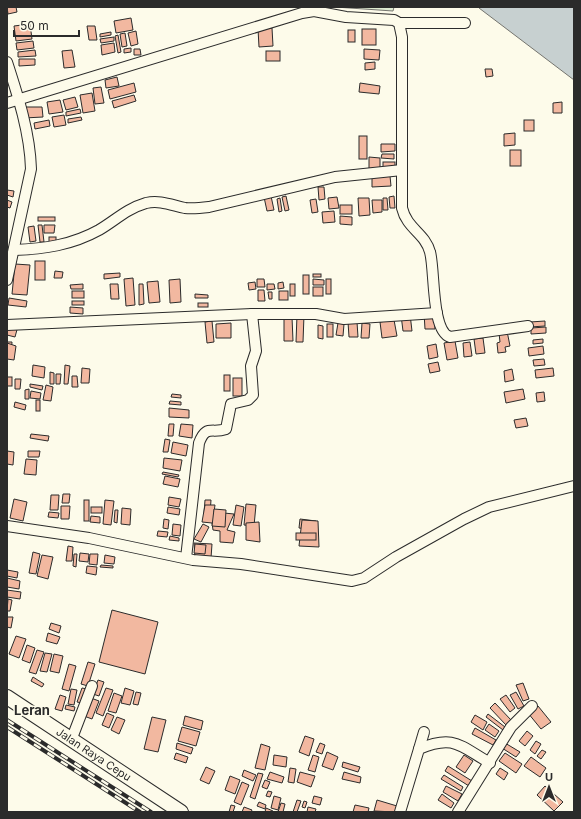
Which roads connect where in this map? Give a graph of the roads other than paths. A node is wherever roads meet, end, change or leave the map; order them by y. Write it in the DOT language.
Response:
graph roads {
  1 [pos="399,23"];
  2 [pos="465,23"];
  3 [pos="7,62"];
  4 [pos="19,99"];
  5 [pos="7,102"];
  6 [pos="402,170"];
  7 [pos="12,243"];
  8 [pos="7,280"];
  9 [pos="437,313"];
  10 [pos="252,314"];
  11 [pos="7,325"];
  12 [pos="528,326"];
  13 [pos="574,486"];
  14 [pos="7,526"];
  15 [pos="186,558"];
  16 [pos="92,686"];
  17 [pos="7,697"];
  18 [pos="532,706"];
  19 [pos="424,732"];
  20 [pos="72,738"];
  21 [pos="419,749"];
  22 [pos="490,763"];
  23 [pos="181,812"];
  24 [pos="400,812"];
  25 [pos="458,812"];
  1 -- 2 [label="street"];
  1 -- 4 [label="street"];
  1 -- 6 [label="street"];
  3 -- 4 [label="street"];
  4 -- 5 [label="street"];
  4 -- 7 [label="street"];
  6 -- 7 [label="street"];
  6 -- 9 [label="street"];
  7 -- 8 [label="street"];
  9 -- 10 [label="street"];
  9 -- 12 [label="street"];
  10 -- 11 [label="street"];
  10 -- 15 [label="street"];
  13 -- 15 [label="street"];
  14 -- 15 [label="street"];
  16 -- 20 [label="street"];
  17 -- 20 [label="highway, Jalan Raya Cepu"];
  18 -- 22 [label="street"];
  19 -- 21 [label="street"];
  20 -- 23 [label="highway, Jalan Raya Cepu"];
  21 -- 22 [label="street"];
  21 -- 24 [label="street"];
  22 -- 25 [label="street"];
}
